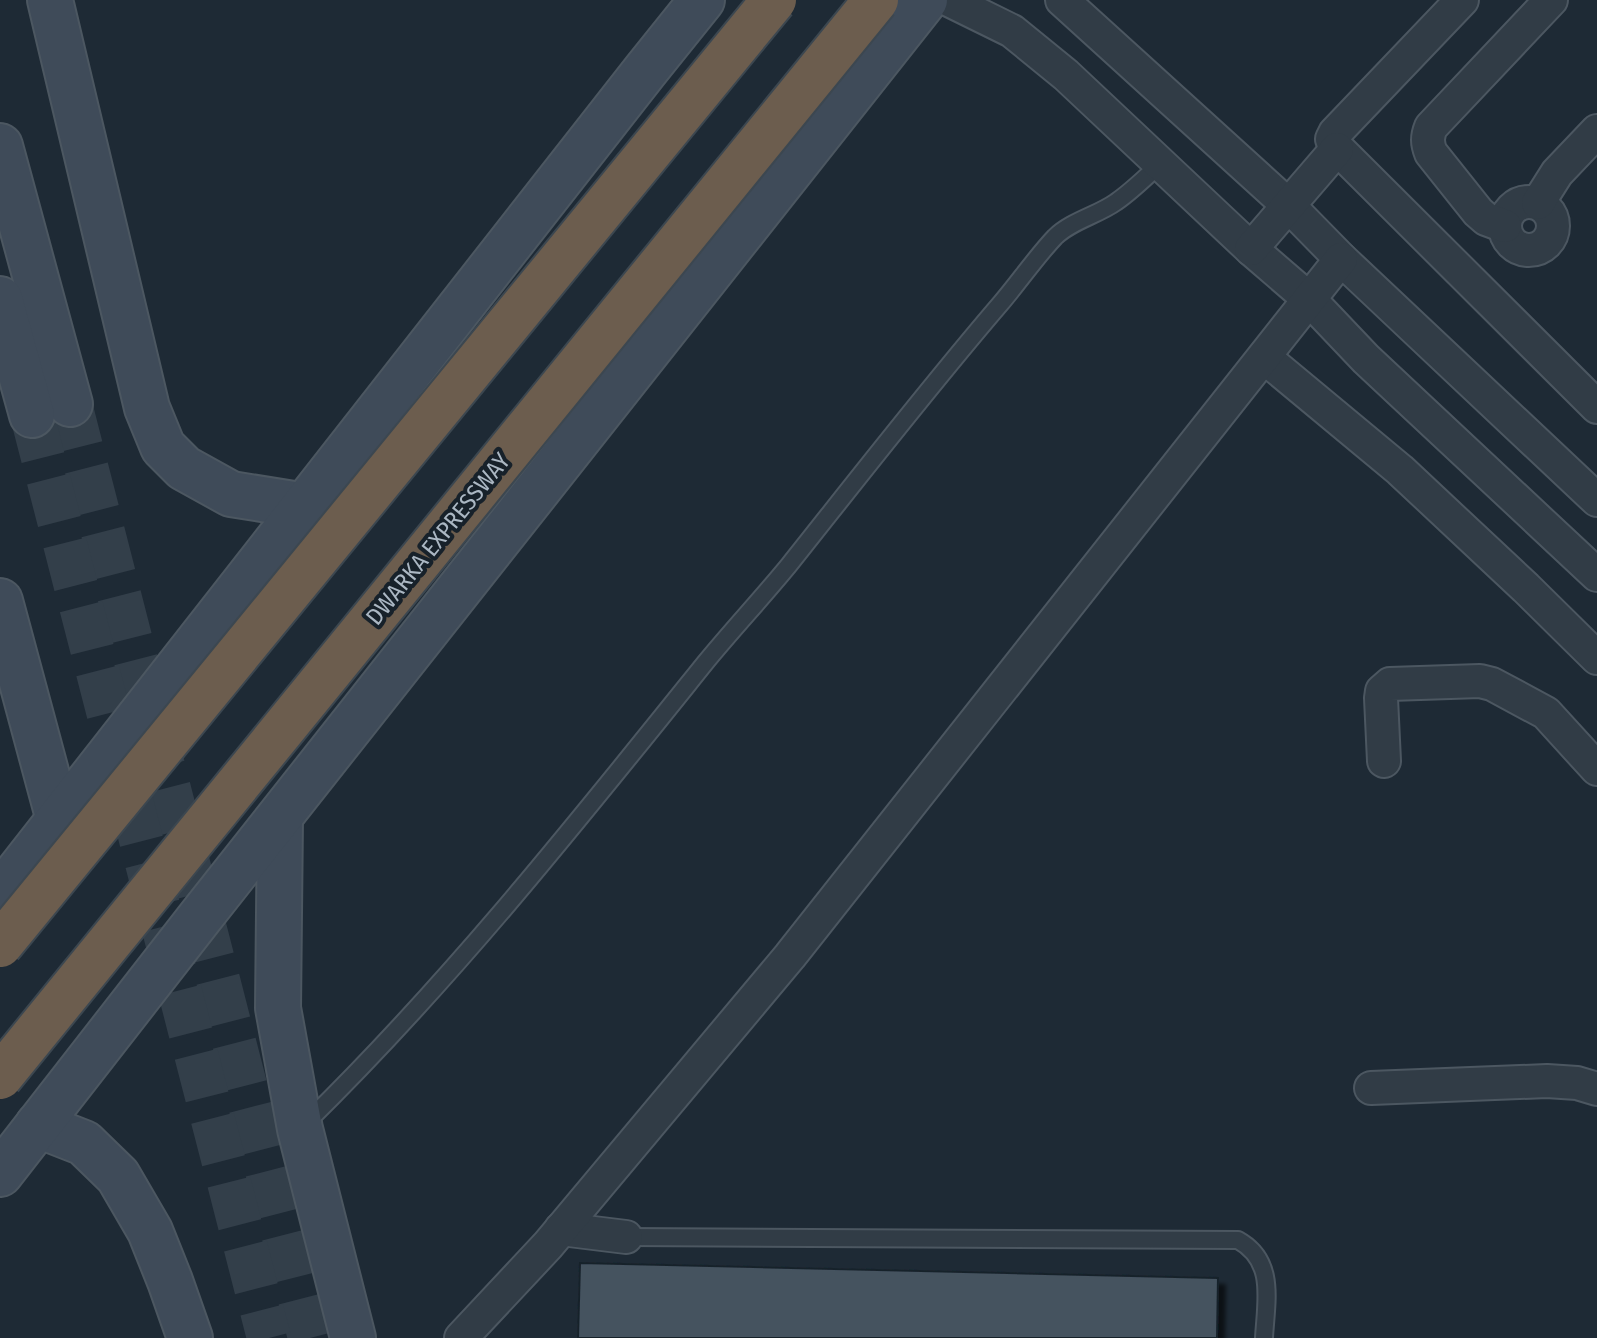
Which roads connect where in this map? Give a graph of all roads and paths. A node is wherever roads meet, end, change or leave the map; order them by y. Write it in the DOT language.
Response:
graph roads {
  1 [pos="50,0"];
  2 [pos="702,0"];
  3 [pos="774,0"];
  4 [pos="876,0"];
  5 [pos="925,0"];
  6 [pos="949,0"];
  7 [pos="1062,0"];
  8 [pos="1462,0"];
  9 [pos="1551,0"];
  10 [pos="1597,131"];
  11 [pos="0,146"];
  12 [pos="1337,149"];
  13 [pos="1160,164"];
  14 [pos="1289,206"];
  15 [pos="1251,249"];
  16 [pos="1341,259"];
  17 [pos="0,299"];
  18 [pos="1309,299"];
  19 [pos="1264,357"];
  20 [pos="1597,407"];
  21 [pos="1597,500"];
  22 [pos="306,506"];
  23 [pos="1597,575"];
  24 [pos="0,601"];
  25 [pos="1597,658"];
  26 [pos="1384,761"];
  27 [pos="1597,769"];
  28 [pos="280,818"];
  29 [pos="59,820"];
  30 [pos="0,895"];
  31 [pos="0,945"];
  32 [pos="0,1077"];
  33 [pos="1371,1088"];
  34 [pos="1597,1089"];
  35 [pos="38,1125"];
  36 [pos="300,1129"];
  37 [pos="0,1174"];
  38 [pos="561,1229"];
  39 [pos="626,1237"];
  40 [pos="190,1338"];
  41 [pos="353,1338"];
  42 [pos="461,1338"];
  43 [pos="1264,1338"];
  1 -- 22 [label="street"];
  2 -- 22 [label="street"];
  3 -- 31 [label="highway, bridge"];
  4 -- 32 [label="highway, DWARKA EXPRESSWAY, bridge"];
  5 -- 28 [label="street"];
  6 -- 13 [label="street"];
  7 -- 14 [label="street"];
  8 -- 12 [label="street"];
  9 -- 10 [label="street"];
  11 -- 17 [label="street"];
  12 -- 14 [label="street"];
  12 -- 20 [label="street"];
  13 -- 15 [label="street"];
  13 -- 36 [label="lane"];
  14 -- 15 [label="street"];
  14 -- 16 [label="street"];
  15 -- 18 [label="street"];
  16 -- 18 [label="street"];
  16 -- 21 [label="street"];
  18 -- 19 [label="street"];
  18 -- 23 [label="street"];
  19 -- 25 [label="street"];
  19 -- 38 [label="street"];
  22 -- 29 [label="street"];
  24 -- 29 [label="street"];
  26 -- 27 [label="street"];
  28 -- 35 [label="street"];
  28 -- 36 [label="street"];
  29 -- 30 [label="street"];
  33 -- 34 [label="street"];
  35 -- 37 [label="street"];
  35 -- 40 [label="street"];
  36 -- 41 [label="street"];
  38 -- 39 [label="street"];
  38 -- 42 [label="street"];
  39 -- 43 [label="lane"];
}
